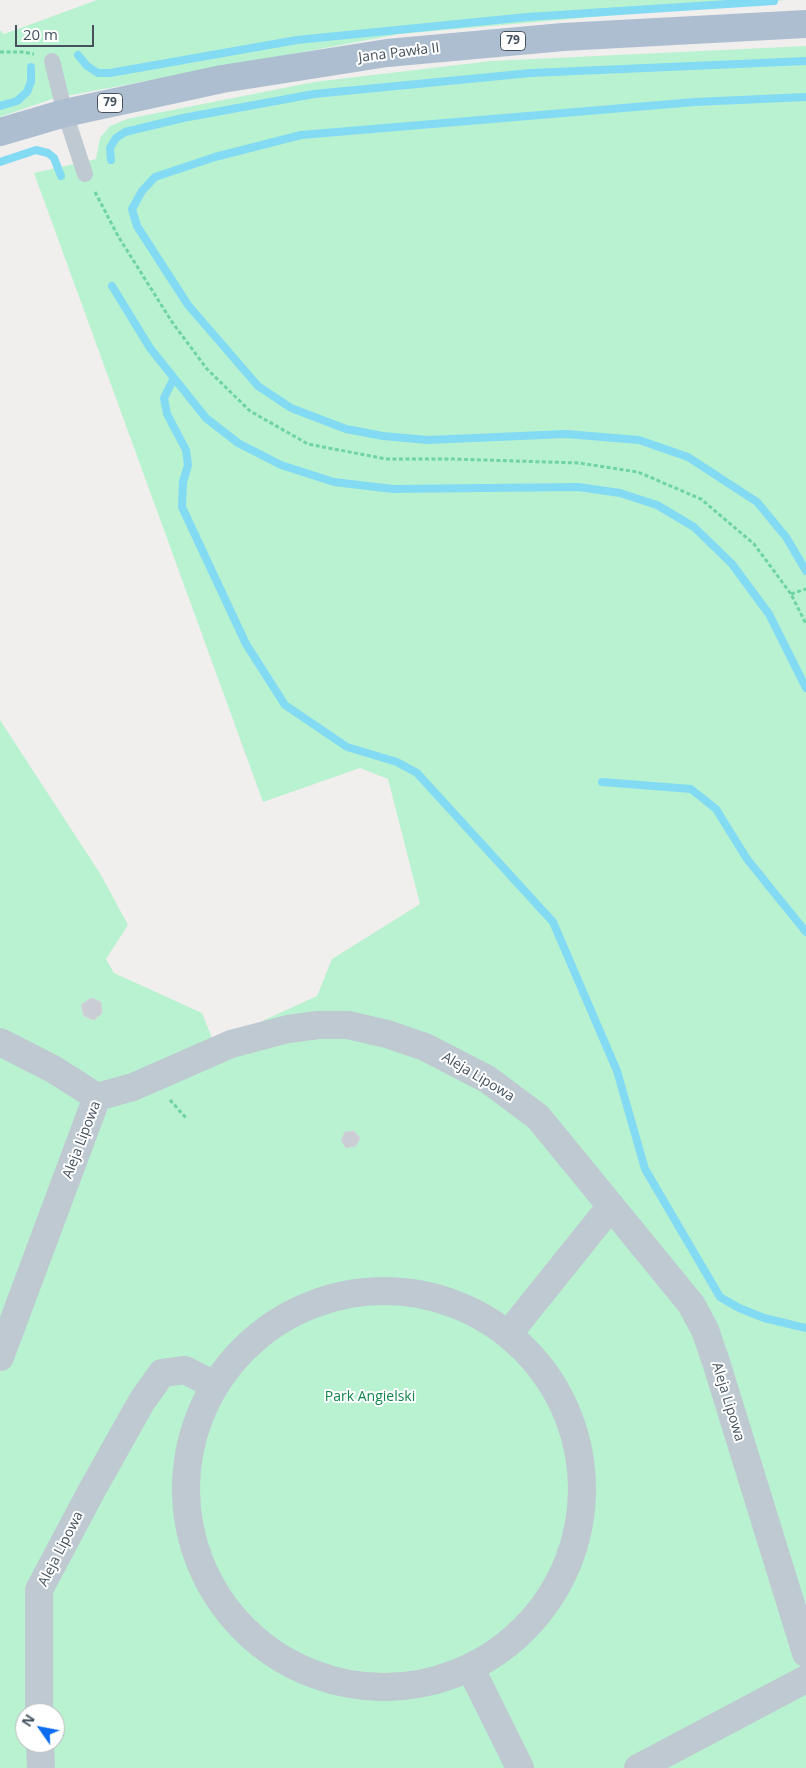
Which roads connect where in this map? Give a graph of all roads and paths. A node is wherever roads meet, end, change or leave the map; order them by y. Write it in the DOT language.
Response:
graph roads {
  1 [pos="806,24"];
  2 [pos="0,52"];
  3 [pos="52,60"];
  4 [pos="65,113"];
  5 [pos="0,132"];
  6 [pos="85,174"];
  7 [pos="806,590"];
  8 [pos="791,594"];
  9 [pos="806,624"];
  10 [pos="0,1042"];
  11 [pos="97,1097"];
  12 [pos="611,1206"];
  13 [pos="510,1332"];
  14 [pos="0,1357"];
  15 [pos="214,1385"];
  16 [pos="806,1653"];
  17 [pos="471,1669"];
  18 [pos="806,1679"];
  19 [pos="39,1703"];
  20 [pos="40,1753"];
  21 [pos="41,1768"];
  22 [pos="520,1768"];
  23 [pos="638,1768"];
  1 -- 4 [label="main road, Jana Pawła II / 79"];
  2 -- 3 [label="path"];
  3 -- 4 [label="lane"];
  4 -- 5 [label="main road, Jana Pawła II / 79"];
  4 -- 6 [label="lane"];
  6 -- 8 [label="path"];
  7 -- 8 [label="path"];
  8 -- 9 [label="path"];
  10 -- 11 [label="street"];
  11 -- 12 [label="street, Aleja Lipowa"];
  11 -- 14 [label="street, Aleja Lipowa"];
  12 -- 13 [label="street"];
  12 -- 16 [label="street, Aleja Lipowa"];
  13 -- 15 [label="street"];
  13 -- 17 [label="street"];
  15 -- 17 [label="street"];
  15 -- 19 [label="street, Aleja Lipowa"];
  17 -- 22 [label="street"];
  18 -- 23 [label="street"];
  20 -- 21 [label="street"];
}
